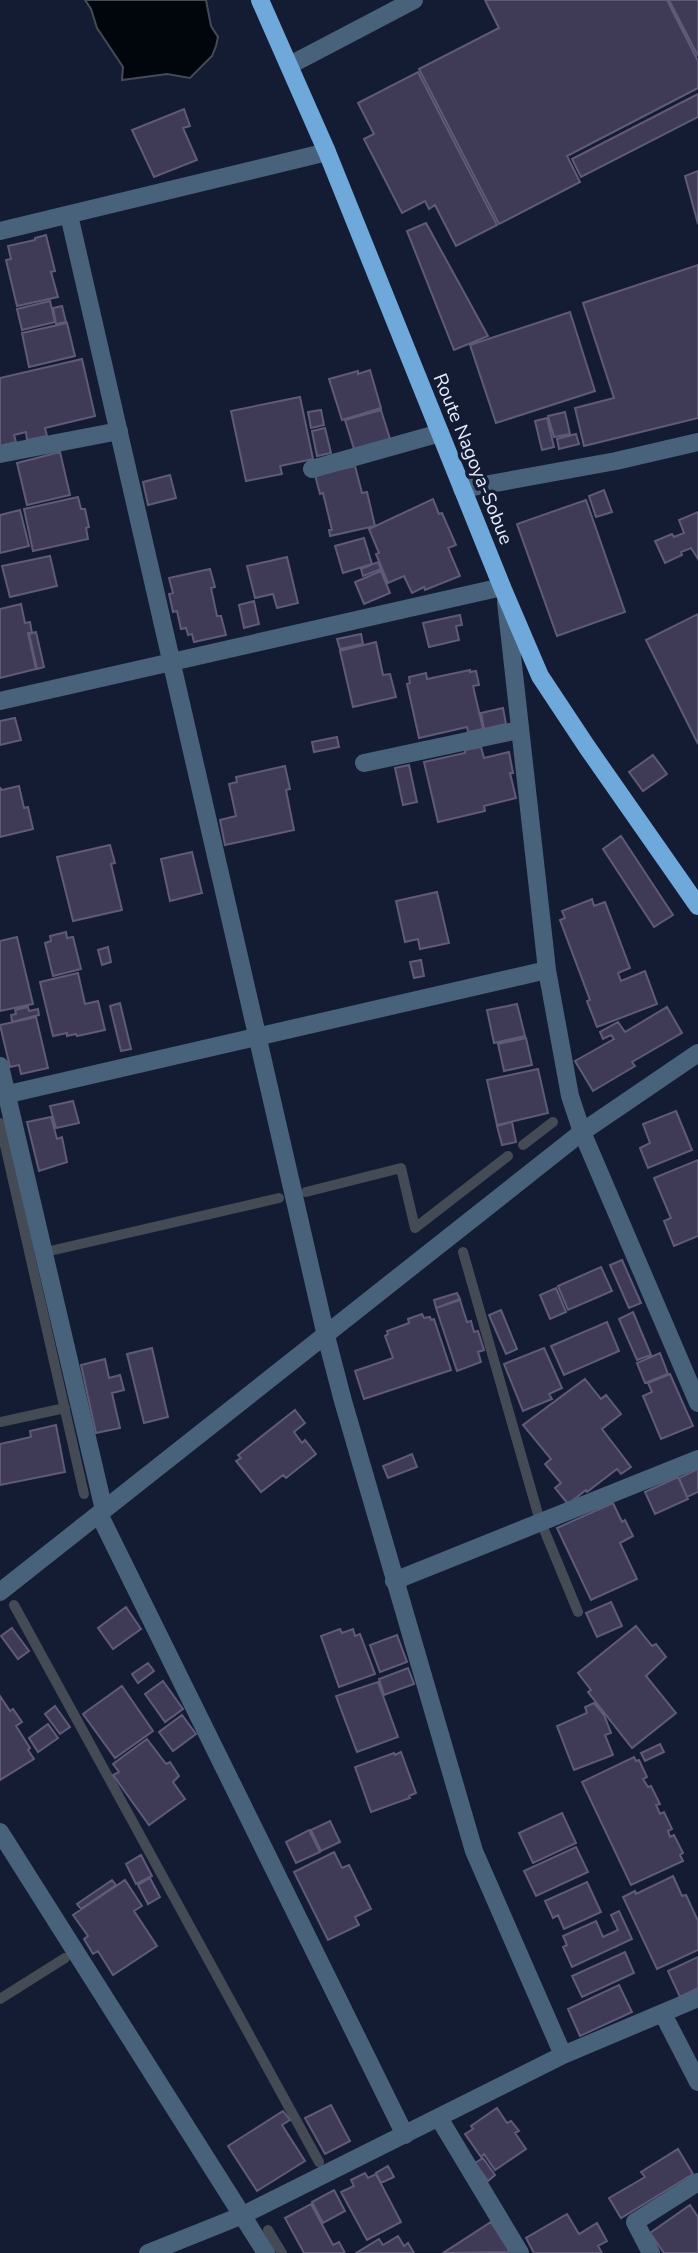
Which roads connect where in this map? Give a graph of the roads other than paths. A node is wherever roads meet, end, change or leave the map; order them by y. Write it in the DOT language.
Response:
graph roads {
  1 [pos="260,0"];
  2 [pos="414,0"];
  3 [pos="290,65"];
  4 [pos="327,152"];
  5 [pos="69,215"];
  6 [pos="0,231"];
  7 [pos="119,431"];
  8 [pos="440,433"];
  9 [pos="698,442"];
  10 [pos="0,454"];
  11 [pos="312,469"];
  12 [pos="462,489"];
  13 [pos="504,591"];
  14 [pos="172,661"];
  15 [pos="0,701"];
  16 [pos="519,730"];
  17 [pos="363,763"];
  18 [pos="698,906"];
  19 [pos="548,970"];
  20 [pos="257,1037"];
  21 [pos="698,1053"];
  22 [pos="0,1066"];
  23 [pos="3,1095"];
  24 [pos="582,1132"];
  25 [pos="326,1336"];
  26 [pos="698,1403"];
  27 [pos="698,1459"];
  28 [pos="101,1512"];
  29 [pos="394,1581"];
  30 [pos="0,1592"];
  31 [pos="0,1832"];
  32 [pos="698,1998"];
  33 [pos="663,2014"];
  34 [pos="564,2055"];
  35 [pos="698,2082"];
  36 [pos="439,2118"];
  37 [pos="405,2135"];
  38 [pos="698,2182"];
  39 [pos="243,2215"];
  40 [pos="148,2253"];
  41 [pos="266,2253"];
  42 [pos="520,2253"];
  43 [pos="651,2253"];
  1 -- 3 [label="main road, Route Nagoya-Sobue"];
  2 -- 3 [label="street"];
  3 -- 4 [label="main road, Route Nagoya-Sobue"];
  4 -- 5 [label="street"];
  4 -- 8 [label="main road, Route Nagoya-Sobue"];
  5 -- 6 [label="street"];
  5 -- 7 [label="street"];
  7 -- 10 [label="street"];
  7 -- 14 [label="street"];
  8 -- 11 [label="street"];
  8 -- 12 [label="main road, Route Nagoya-Sobue"];
  9 -- 12 [label="street"];
  12 -- 13 [label="main road, Route Nagoya-Sobue"];
  13 -- 14 [label="street"];
  13 -- 16 [label="street"];
  13 -- 18 [label="main road, Route Nagoya-Sobue"];
  14 -- 15 [label="street"];
  14 -- 20 [label="street"];
  16 -- 17 [label="street"];
  16 -- 19 [label="street"];
  19 -- 20 [label="street"];
  19 -- 24 [label="street"];
  20 -- 23 [label="street"];
  20 -- 25 [label="street"];
  21 -- 24 [label="street"];
  22 -- 23 [label="street"];
  23 -- 28 [label="street"];
  24 -- 25 [label="street"];
  24 -- 26 [label="street"];
  25 -- 28 [label="street"];
  25 -- 29 [label="street"];
  27 -- 29 [label="street"];
  28 -- 30 [label="street"];
  28 -- 37 [label="street"];
  29 -- 34 [label="street"];
  31 -- 39 [label="street"];
  32 -- 33 [label="street"];
  33 -- 34 [label="street"];
  33 -- 35 [label="street"];
  34 -- 36 [label="street"];
  36 -- 37 [label="street"];
  36 -- 42 [label="street"];
  37 -- 39 [label="street"];
  38 -- 43 [label="street"];
  39 -- 40 [label="street"];
  39 -- 41 [label="street"];
}
